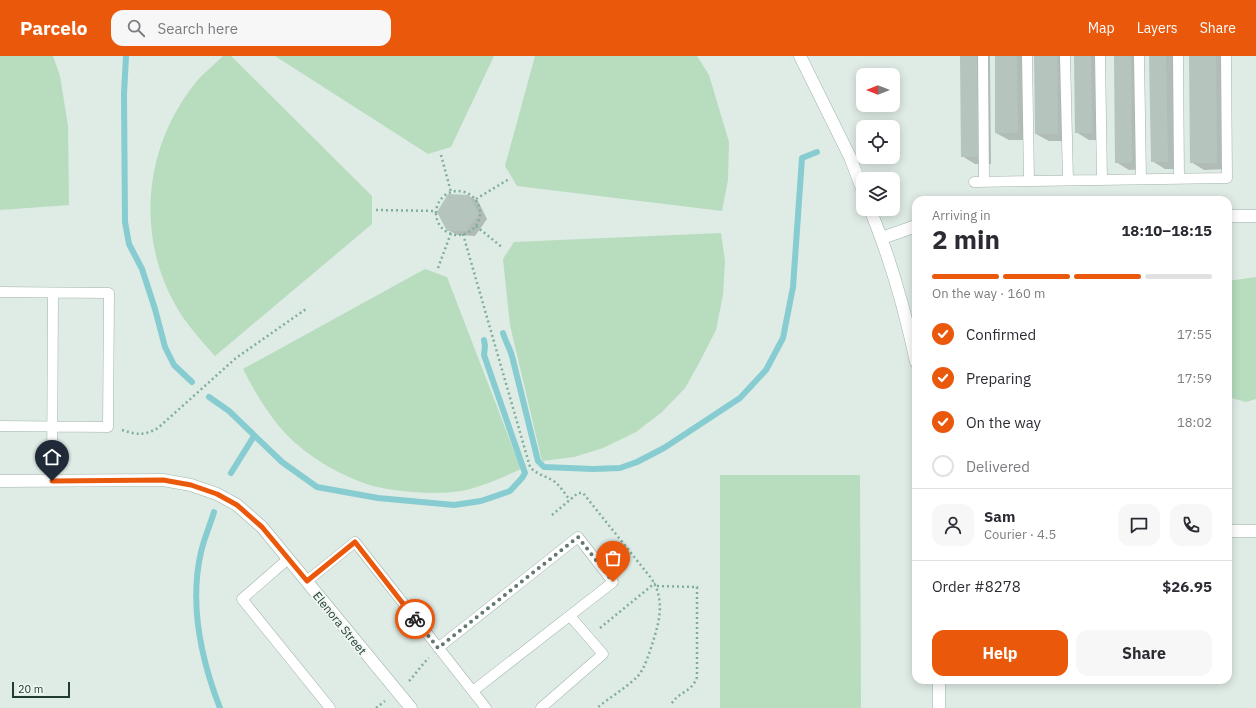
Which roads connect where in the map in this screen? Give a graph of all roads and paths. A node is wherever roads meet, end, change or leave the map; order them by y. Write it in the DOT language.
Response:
graph roads {
  1 [pos="800,56"];
  2 [pos="983,56"];
  3 [pos="1027,56"];
  4 [pos="1065,56"];
  5 [pos="1100,56"];
  6 [pos="1140,56"];
  7 [pos="1178,56"];
  8 [pos="1226,56"];
  9 [pos="441,155"];
  10 [pos="856,172"];
  11 [pos="1179,178"];
  12 [pos="509,179"];
  13 [pos="1142,179"];
  14 [pos="1068,180"];
  15 [pos="1102,180"];
  16 [pos="1029,181"];
  17 [pos="451,192"];
  18 [pos="476,199"];
  19 [pos="376,210"];
  20 [pos="436,211"];
  21 [pos="873,216"];
  22 [pos="1232,216"];
  23 [pos="1256,216"];
  24 [pos="476,226"];
  25 [pos="912,227"];
  26 [pos="451,233"];
  27 [pos="464,234"];
  28 [pos="882,238"];
  29 [pos="502,248"];
  30 [pos="438,268"];
  31 [pos="0,292"];
  32 [pos="53,293"];
  33 [pos="306,309"];
  34 [pos="912,343"];
  35 [pos="0,426"];
  36 [pos="53,426"];
  37 [pos="108,427"];
  38 [pos="0,481"];
  39 [pos="52,481"];
  40 [pos="570,500"];
  41 [pos="1232,531"];
  42 [pos="1256,531"];
  43 [pos="288,559"];
  44 [pos="307,581"];
  45 [pos="655,583"];
  46 [pos="656,586"];
  47 [pos="570,616"];
  48 [pos="588,637"];
  49 [pos="438,648"];
  50 [pos="938,684"];
  51 [pos="473,692"];
  52 [pos="671,705"];
  53 [pos="330,708"];
  54 [pos="410,708"];
  55 [pos="486,708"];
  56 [pos="540,708"];
  57 [pos="938,708"];
  1 -- 10 [label="street"];
  2 -- 16 [label="lane"];
  3 -- 16 [label="lane"];
  4 -- 14 [label="lane"];
  5 -- 15 [label="lane"];
  6 -- 13 [label="lane"];
  7 -- 11 [label="lane"];
  8 -- 11 [label="lane"];
  9 -- 17 [label="path"];
  11 -- 13 [label="lane"];
  12 -- 18 [label="path"];
  13 -- 15 [label="lane"];
  14 -- 15 [label="lane"];
  14 -- 16 [label="lane"];
  17 -- 18 [label="path"];
  17 -- 20 [label="path"];
  18 -- 24 [label="path"];
  19 -- 20 [label="path"];
  20 -- 26 [label="path"];
  21 -- 28 [label="street"];
  22 -- 23 [label="street"];
  24 -- 27 [label="path"];
  24 -- 29 [label="path"];
  25 -- 28 [label="street"];
  26 -- 27 [label="path"];
  26 -- 30 [label="path"];
  27 -- 40 [label="path"];
  28 -- 34 [label="street"];
  31 -- 32 [label="lane"];
  32 -- 36 [label="lane"];
  32 -- 37 [label="lane"];
  33 -- 37 [label="path"];
  35 -- 36 [label="lane"];
  36 -- 37 [label="lane"];
  36 -- 39 [label="lane"];
  38 -- 39 [label="street, Elenora Street"];
  39 -- 43 [label="street, Elenora Street"];
  41 -- 42 [label="street"];
  43 -- 44 [label="street, Elenora Street"];
  43 -- 53 [label="lane"];
  44 -- 49 [label="lane"];
  44 -- 54 [label="street, Elenora Street"];
  45 -- 48 [label="path"];
  46 -- 52 [label="path"];
  47 -- 48 [label="lane"];
  47 -- 49 [label="lane"];
  47 -- 51 [label="lane"];
  48 -- 56 [label="lane"];
  49 -- 51 [label="lane"];
  50 -- 57 [label="street"];
  51 -- 55 [label="lane"];
}
